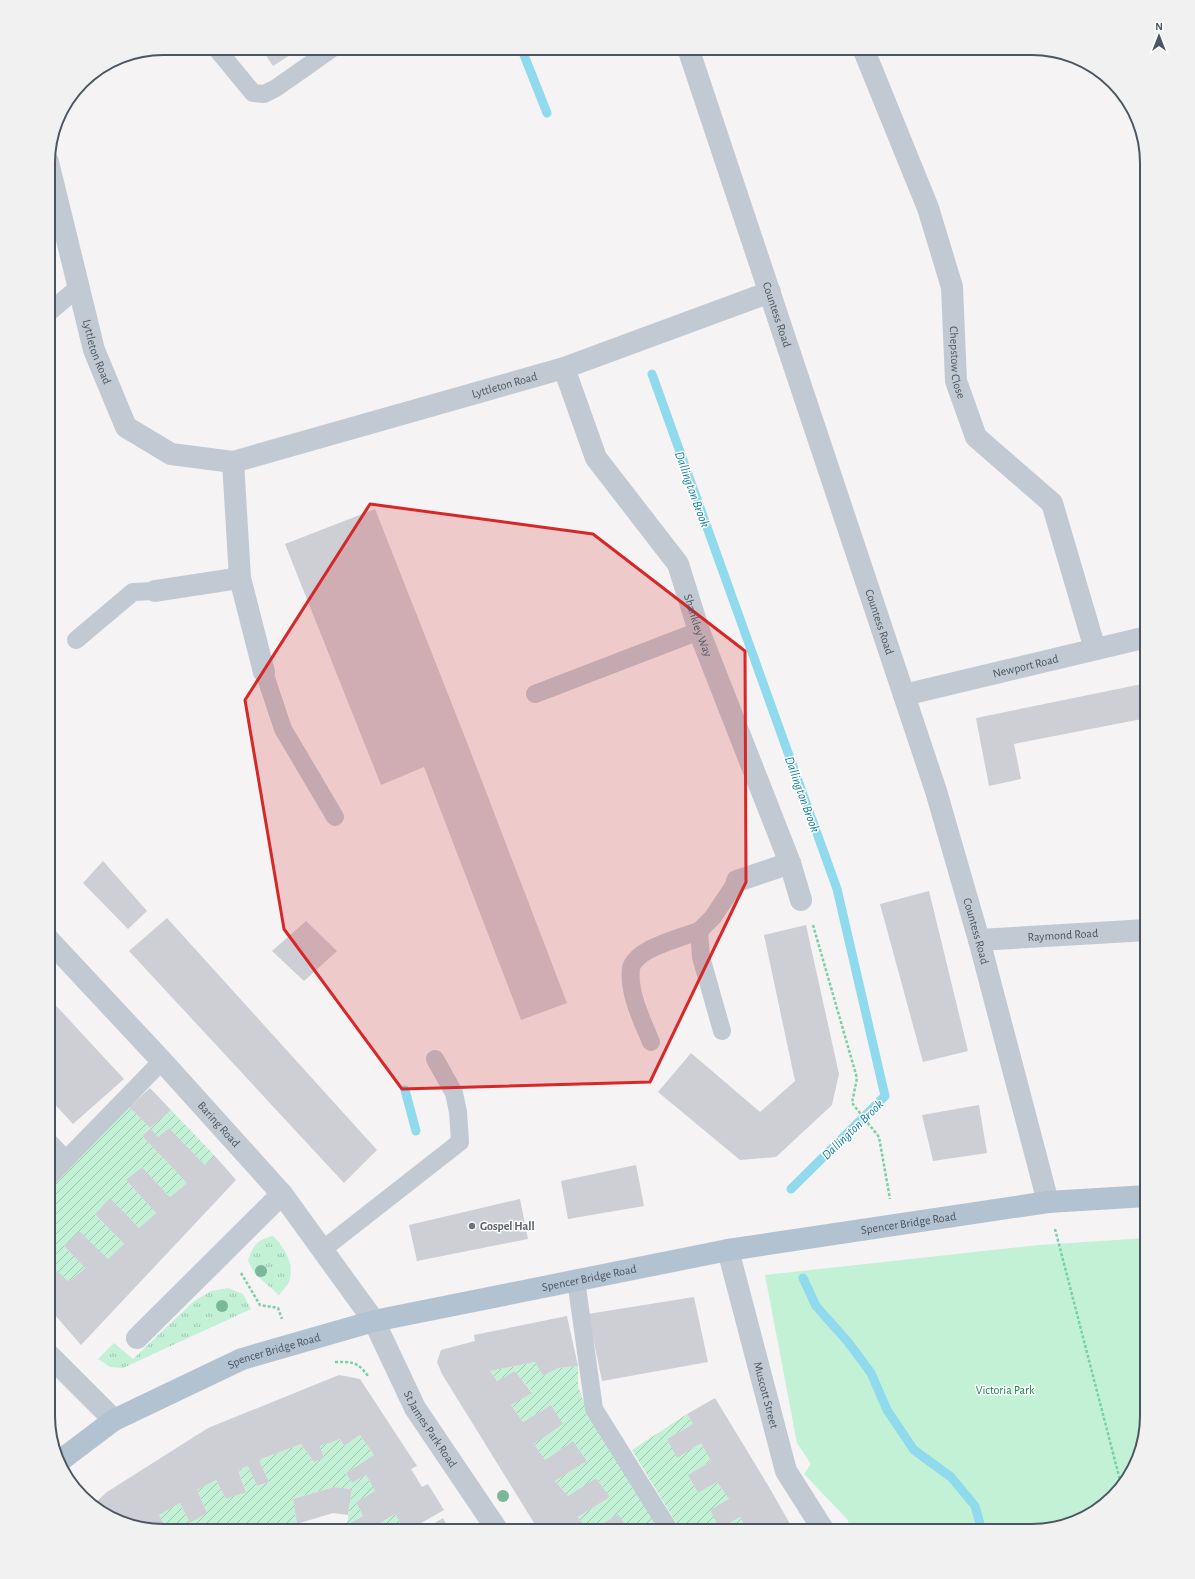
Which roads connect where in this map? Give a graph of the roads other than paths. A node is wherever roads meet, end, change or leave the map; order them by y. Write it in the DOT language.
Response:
graph roads {
  1 [pos="222,55"];
  2 [pos="323,55"];
  3 [pos="690,55"];
  4 [pos="866,55"];
  5 [pos="55,190"];
  6 [pos="79,287"];
  7 [pos="770,292"];
  8 [pos="55,307"];
  9 [pos="564,368"];
  10 [pos="233,462"];
  11 [pos="240,578"];
  12 [pos="155,591"];
  13 [pos="699,631"];
  14 [pos="1140,639"];
  15 [pos="76,640"];
  16 [pos="1095,649"];
  17 [pos="264,672"];
  18 [pos="535,694"];
  19 [pos="904,695"];
  20 [pos="335,817"];
  21 [pos="790,863"];
  22 [pos="737,881"];
  23 [pos="801,900"];
  24 [pos="1140,930"];
  25 [pos="699,932"];
  26 [pos="979,940"];
  27 [pos="55,946"];
  28 [pos="722,1031"];
  29 [pos="651,1042"];
  30 [pos="435,1059"];
  31 [pos="162,1061"];
  32 [pos="55,1148"];
  33 [pos="66,1160"];
  34 [pos="55,1171"];
  35 [pos="282,1194"];
  36 [pos="1140,1196"];
  37 [pos="1048,1202"];
  38 [pos="322,1250"];
  39 [pos="728,1250"];
  40 [pos="576,1280"];
  41 [pos="374,1321"];
  42 [pos="137,1338"];
  43 [pos="55,1361"];
  44 [pos="114,1420"];
  45 [pos="64,1458"];
  46 [pos="493,1524"];
  47 [pos="666,1524"];
  48 [pos="820,1524"];
  1 -- 2 [label="lane"];
  3 -- 7 [label="street, Countess Road"];
  4 -- 16 [label="street, Chepstow Close"];
  5 -- 6 [label="street, Lyttleton Road"];
  6 -- 8 [label="lane"];
  6 -- 10 [label="street, Lyttleton Road"];
  7 -- 9 [label="street, Lyttleton Road"];
  7 -- 19 [label="street, Countess Road"];
  9 -- 10 [label="street, Lyttleton Road"];
  9 -- 13 [label="street, Shankley Way"];
  10 -- 11 [label="street"];
  11 -- 12 [label="street"];
  11 -- 17 [label="street"];
  12 -- 15 [label="lane"];
  13 -- 18 [label="lane"];
  13 -- 21 [label="street, Shankley Way"];
  14 -- 16 [label="street, Newport Road"];
  16 -- 19 [label="street, Newport Road"];
  17 -- 20 [label="lane"];
  19 -- 26 [label="street, Countess Road"];
  21 -- 22 [label="street"];
  21 -- 23 [label="street, Shankley Way"];
  22 -- 25 [label="lane"];
  24 -- 26 [label="street, Raymond Road"];
  25 -- 28 [label="lane"];
  25 -- 29 [label="lane"];
  26 -- 37 [label="street, Countess Road"];
  27 -- 31 [label="street, Baring Road"];
  30 -- 38 [label="lane"];
  31 -- 33 [label="lane"];
  31 -- 35 [label="street, Baring Road"];
  32 -- 33 [label="lane"];
  33 -- 34 [label="lane"];
  35 -- 38 [label="street, Baring Road"];
  35 -- 42 [label="street"];
  36 -- 37 [label="main road, Spencer Bridge Road"];
  37 -- 39 [label="main road, Spencer Bridge Road"];
  38 -- 41 [label="street, Baring Road"];
  39 -- 40 [label="main road, Spencer Bridge Road"];
  39 -- 48 [label="street, Muscott Street"];
  40 -- 41 [label="main road, Spencer Bridge Road"];
  40 -- 47 [label="lane"];
  41 -- 44 [label="main road, Spencer Bridge Road"];
  41 -- 46 [label="street, St James Park Road"];
  43 -- 44 [label="street"];
  44 -- 45 [label="main road, Spencer Bridge Road"];
}
